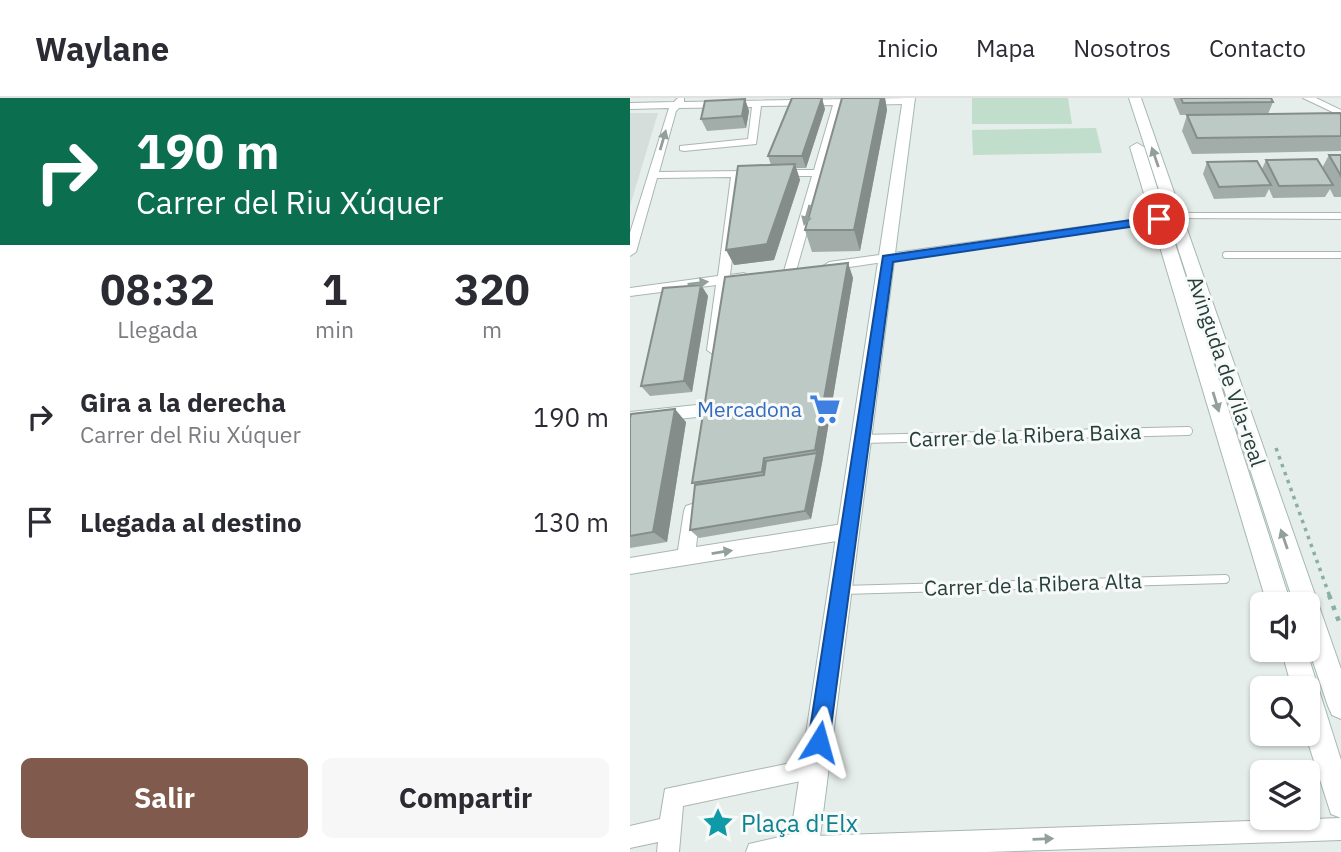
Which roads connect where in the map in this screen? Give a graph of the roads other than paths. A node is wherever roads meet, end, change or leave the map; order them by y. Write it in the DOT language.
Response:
graph roads {
  1 [pos="1122,98"];
  2 [pos="1135,98"];
  3 [pos="1308,98"];
  4 [pos="909,99"];
  5 [pos="680,101"];
  6 [pos="839,102"];
  7 [pos="757,103"];
  8 [pos="794,103"];
  9 [pos="630,106"];
  10 [pos="1341,113"];
  11 [pos="790,115"];
  12 [pos="684,148"];
  13 [pos="771,162"];
  14 [pos="819,173"];
  15 [pos="737,174"];
  16 [pos="762,174"];
  17 [pos="653,175"];
  18 [pos="1341,216"];
  19 [pos="1167,218"];
  20 [pos="630,252"];
  21 [pos="1226,255"];
  22 [pos="1341,255"];
  23 [pos="887,259"];
  24 [pos="818,268"];
  25 [pos="804,270"];
  26 [pos="790,271"];
  27 [pos="723,280"];
  28 [pos="630,292"];
  29 [pos="711,371"];
  30 [pos="706,410"];
  31 [pos="630,418"];
  32 [pos="1188,431"];
  33 [pos="862,439"];
  34 [pos="695,490"];
  35 [pos="849,531"];
  36 [pos="686,557"];
  37 [pos="630,566"];
  38 [pos="1225,579"];
  39 [pos="841,590"];
  40 [pos="1276,592"];
  41 [pos="1302,592"];
  42 [pos="1320,644"];
  43 [pos="1341,706"];
  44 [pos="1320,737"];
  45 [pos="815,768"];
  46 [pos="1341,804"];
  47 [pos="670,828"];
  48 [pos="1341,829"];
  49 [pos="630,837"];
  50 [pos="804,847"];
  51 [pos="668,852"];
  52 [pos="758,852"];
  1 -- 19 [label="main road, Avinguda de Vila-real"];
  19 -- 2 [label="main road, Avinguda de Vila-real, one-way"];
  3 -- 10 [label="street"];
  4 -- 6 [label="street"];
  4 -- 23 [label="main road"];
  5 -- 7 [label="street"];
  5 -- 9 [label="street"];
  17 -- 5 [label="street, one-way"];
  6 -- 8 [label="street"];
  6 -- 14 [label="street"];
  7 -- 8 [label="street"];
  7 -- 12 [label="street"];
  8 -- 11 [label="street"];
  13 -- 16 [label="street"];
  14 -- 16 [label="street"];
  14 -- 26 [label="street, one-way"];
  15 -- 16 [label="street"];
  15 -- 17 [label="street"];
  15 -- 27 [label="street"];
  17 -- 20 [label="street"];
  18 -- 19 [label="street"];
  19 -- 23 [label="street"];
  19 -- 40 [label="main road, Avinguda de Vila-real, one-way"];
  41 -- 19 [label="main road, Avinguda de Vila-real, one-way"];
  21 -- 22 [label="lane"];
  23 -- 24 [label="street"];
  23 -- 33 [label="main road"];
  25 -- 26 [label="street"];
  26 -- 27 [label="street"];
  28 -- 27 [label="street, one-way"];
  27 -- 29 [label="street"];
  30 -- 31 [label="street"];
  32 -- 33 [label="lane, Carrer de la Ribera Baixa"];
  33 -- 35 [label="main road"];
  34 -- 36 [label="street"];
  36 -- 35 [label="street, one-way"];
  35 -- 39 [label="main road"];
  36 -- 37 [label="street"];
  38 -- 39 [label="lane, Carrer de la Ribera Alta"];
  39 -- 45 [label="main road"];
  42 -- 43 [label="main road, Avinguda de Vila-real"];
  44 -- 46 [label="main road"];
  45 -- 47 [label="street"];
  45 -- 50 [label="main road"];
  47 -- 49 [label="street"];
  47 -- 51 [label="street"];
  50 -- 48 [label="street, one-way"];
  50 -- 52 [label="street"];
}
